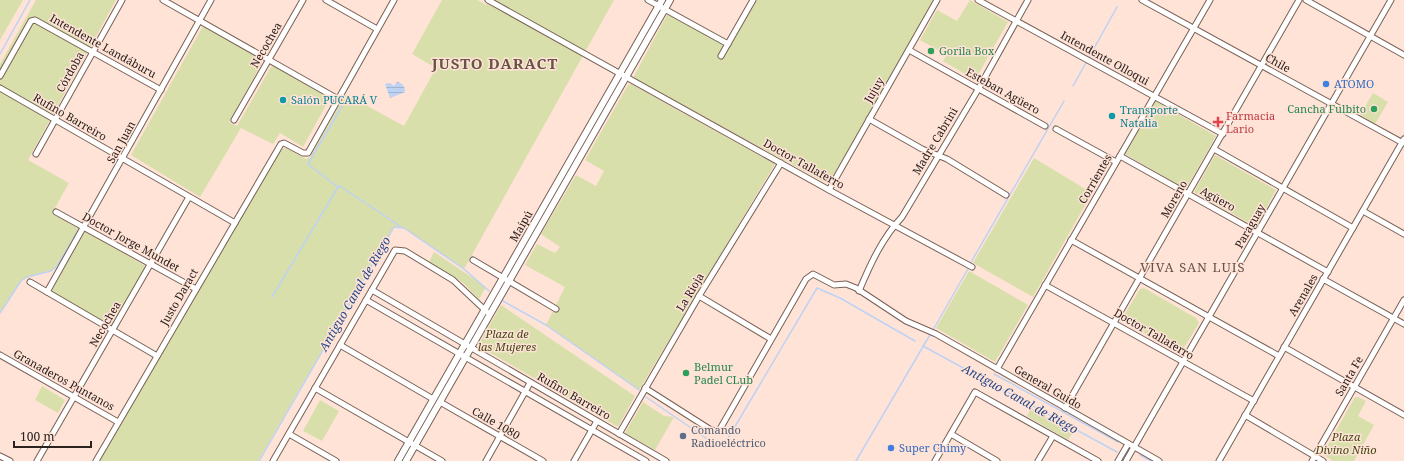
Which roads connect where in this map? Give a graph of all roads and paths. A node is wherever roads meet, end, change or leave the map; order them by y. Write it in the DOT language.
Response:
graph roads {
  1 [pos="122,0"];
  2 [pos="163,0"];
  3 [pos="211,0"];
  4 [pos="303,0"];
  5 [pos="326,0"];
  6 [pos="394,0"];
  7 [pos="488,0"];
  8 [pos="648,0"];
  9 [pos="670,0"];
  10 [pos="753,0"];
  11 [pos="937,0"];
  12 [pos="978,0"];
  13 [pos="1028,0"];
  14 [pos="1142,0"];
  15 [pos="1210,0"];
  16 [pos="1299,0"];
  17 [pos="1306,0"];
  18 [pos="1391,0"];
  19 [pos="662,5"];
  20 [pos="199,21"];
  21 [pos="1016,21"];
  22 [pos="1194,28"];
  23 [pos="377,30"];
  24 [pos="1370,36"];
  25 [pos="728,44"];
  26 [pos="909,50"];
  27 [pos="93,53"];
  28 [pos="1404,55"];
  29 [pos="721,56"];
  30 [pos="269,60"];
  31 [pos="1262,66"];
  32 [pos="620,74"];
  33 [pos="0,76"];
  34 [pos="626,78"];
  35 [pos="0,88"];
  36 [pos="979,88"];
  37 [pos="161,90"];
  38 [pos="1154,97"];
  39 [pos="338,99"];
  40 [pos="1332,104"];
  41 [pos="55,120"];
  42 [pos="234,120"];
  43 [pos="868,120"];
  44 [pos="1045,126"];
  45 [pos="1056,129"];
  46 [pos="1223,134"];
  47 [pos="1403,142"];
  48 [pos="580,143"];
  49 [pos="587,147"];
  50 [pos="1214,149"];
  51 [pos="36,154"];
  52 [pos="938,155"];
  53 [pos="1120,156"];
  54 [pos="123,159"];
  55 [pos="1116,162"];
  56 [pos="780,163"];
  57 [pos="1283,188"];
  58 [pos="829,190"];
  59 [pos="1188,194"];
  60 [pos="1006,195"];
  61 [pos="190,197"];
  62 [pos="541,211"];
  63 [pos="1363,211"];
  64 [pos="56,212"];
  65 [pos="548,215"];
  66 [pos="234,223"];
  67 [pos="894,225"];
  68 [pos="84,226"];
  69 [pos="1353,228"];
  70 [pos="1258,233"];
  71 [pos="1404,234"];
  72 [pos="1071,240"];
  73 [pos="473,260"];
  74 [pos="150,265"];
  75 [pos="972,267"];
  76 [pos="1328,272"];
  77 [pos="503,278"];
  78 [pos="1140,278"];
  79 [pos="1324,279"];
  80 [pos="30,282"];
  81 [pos="509,282"];
  82 [pos="1045,285"];
  83 [pos="196,289"];
  84 [pos="372,290"];
  85 [pos="858,291"];
  86 [pos="47,292"];
  87 [pos="699,296"];
  88 [pos="366,300"];
  89 [pos="1404,300"];
  90 [pos="556,309"];
  91 [pos="484,310"];
  92 [pos="491,315"];
  93 [pos="1209,317"];
  94 [pos="1394,318"];
  95 [pos="1114,322"];
  96 [pos="1404,324"];
  97 [pos="114,331"];
  98 [pos="771,339"];
  99 [pos="340,345"];
  100 [pos="464,345"];
  101 [pos="1284,347"];
  102 [pos="472,348"];
  103 [pos="459,354"];
  104 [pos="0,356"];
  105 [pos="157,356"];
  106 [pos="1279,356"];
  107 [pos="466,358"];
  108 [pos="1183,362"];
  109 [pos="997,369"];
  110 [pos="530,383"];
  111 [pos="1355,387"];
  112 [pos="315,388"];
  113 [pos="645,388"];
  114 [pos="525,392"];
  115 [pos="73,398"];
  116 [pos="433,399"];
  117 [pos="1254,401"];
  118 [pos="440,402"];
  119 [pos="1065,408"];
  120 [pos="1404,415"];
  121 [pos="1245,416"];
  122 [pos="597,421"];
  123 [pos="118,422"];
  124 [pos="592,430"];
  125 [pos="289,434"];
  126 [pos="619,434"];
  127 [pos="951,434"];
  128 [pos="500,436"];
  129 [pos="1053,436"];
  130 [pos="412,444"];
  131 [pos="1128,444"];
  132 [pos="1134,447"];
  133 [pos="0,456"];
  134 [pos="1314,459"];
  135 [pos="10,461"];
  136 [pos="37,461"];
  137 [pos="96,461"];
  138 [pos="273,461"];
  139 [pos="336,461"];
  140 [pos="398,461"];
  141 [pos="406,461"];
  142 [pos="442,461"];
  143 [pos="486,461"];
  144 [pos="543,461"];
  145 [pos="574,461"];
  146 [pos="646,461"];
  147 [pos="666,461"];
  148 [pos="936,461"];
  149 [pos="997,461"];
  150 [pos="1038,461"];
  151 [pos="1098,461"];
  152 [pos="1118,461"];
  153 [pos="1126,461"];
  154 [pos="1159,461"];
  155 [pos="1219,461"];
  156 [pos="1323,461"];
  1 -- 27 [label="street, Córdoba"];
  2 -- 20 [label="street"];
  3 -- 20 [label="street, San Juan"];
  4 -- 30 [label="street, Necochea"];
  5 -- 23 [label="street"];
  6 -- 23 [label="street"];
  7 -- 32 [label="street"];
  8 -- 19 [label="street"];
  9 -- 19 [label="street, Maipú"];
  10 -- 25 [label="street"];
  11 -- 26 [label="street, Jujuy"];
  12 -- 21 [label="street, Intendente Olloqui"];
  13 -- 21 [label="street, Madre Cabrini"];
  14 -- 22 [label="street, Chile"];
  15 -- 22 [label="street, Corrientes"];
  16 -- 31 [label="street, Moreno"];
  17 -- 24 [label="street"];
  18 -- 24 [label="street, Paraguay"];
  19 -- 25 [label="street"];
  19 -- 32 [label="street, Maipú"];
  19 -- 34 [label="street, Maipú"];
  20 -- 30 [label="street"];
  20 -- 37 [label="street, San Juan"];
  21 -- 36 [label="street, Madre Cabrini"];
  21 -- 38 [label="street, Intendente Olloqui"];
  22 -- 31 [label="street, Chile"];
  22 -- 38 [label="street, Corrientes"];
  23 -- 39 [label="street"];
  24 -- 28 [label="street"];
  24 -- 40 [label="street, Paraguay"];
  25 -- 29 [label="street"];
  26 -- 36 [label="street, Esteban Agüero"];
  26 -- 43 [label="street, Jujuy"];
  27 -- 33 [label="street, Intendente Landáburu"];
  27 -- 37 [label="street, Intendente Landáburu"];
  27 -- 41 [label="street, Córdoba"];
  30 -- 39 [label="street"];
  30 -- 42 [label="street, Necochea"];
  31 -- 40 [label="street, Chile"];
  31 -- 46 [label="street, Moreno"];
  32 -- 34 [label="street, Doctor Tallaferro"];
  32 -- 48 [label="street, Maipú"];
  34 -- 49 [label="street, Maipú"];
  34 -- 56 [label="street, Doctor Tallaferro"];
  35 -- 41 [label="street, Rufino Barreiro"];
  36 -- 44 [label="street, Esteban Agüero"];
  36 -- 52 [label="street, Madre Cabrini"];
  37 -- 54 [label="street, San Juan"];
  38 -- 46 [label="street, Intendente Olloqui"];
  38 -- 53 [label="street, Corrientes"];
  39 -- 66 [label="street, Justo Daract"];
  40 -- 47 [label="street, Chile"];
  40 -- 57 [label="street, Paraguay"];
  41 -- 51 [label="street, Córdoba"];
  41 -- 54 [label="street, Rufino Barreiro"];
  43 -- 52 [label="street"];
  43 -- 58 [label="street, Jujuy"];
  45 -- 55 [label="street"];
  46 -- 50 [label="street, Moreno"];
  47 -- 63 [label="street, Arenales"];
  48 -- 49 [label="street"];
  48 -- 62 [label="street, Maipú"];
  49 -- 65 [label="street, Maipú"];
  50 -- 57 [label="street"];
  50 -- 59 [label="street, Moreno"];
  52 -- 60 [label="street"];
  52 -- 67 [label="street, Madre Cabrini"];
  53 -- 55 [label="street, Corrientes"];
  53 -- 59 [label="street, Agüero"];
  54 -- 61 [label="street, Rufino Barreiro"];
  54 -- 68 [label="street, San Juan"];
  55 -- 72 [label="street, Corrientes"];
  56 -- 58 [label="street, Doctor Tallaferro"];
  56 -- 87 [label="street, La Rioja"];
  57 -- 69 [label="street"];
  57 -- 70 [label="street, Paraguay"];
  58 -- 67 [label="street, Doctor Tallaferro"];
  59 -- 70 [label="street, Agüero"];
  59 -- 78 [label="street, Moreno"];
  61 -- 66 [label="street, Rufino Barreiro"];
  61 -- 74 [label="street, Necochea"];
  62 -- 65 [label="street"];
  62 -- 77 [label="street, Maipú"];
  63 -- 69 [label="street, Arenales"];
  63 -- 71 [label="street"];
  64 -- 68 [label="street, Doctor Jorge Mundet"];
  65 -- 81 [label="street, Maipú"];
  66 -- 83 [label="street, Justo Daract"];
  67 -- 75 [label="street, Doctor Tallaferro"];
  67 -- 85 [label="street, Madre Cabrini"];
  68 -- 74 [label="street, Doctor Jorge Mundet"];
  68 -- 86 [label="street, San Juan"];
  69 -- 76 [label="street, Arenales"];
  70 -- 76 [label="street, Agüero"];
  70 -- 93 [label="street, Paraguay"];
  72 -- 78 [label="street"];
  72 -- 82 [label="street, Corrientes"];
  73 -- 77 [label="street"];
  74 -- 83 [label="street, Doctor Jorge Mundet"];
  74 -- 97 [label="street, Necochea"];
  76 -- 79 [label="street, Arenales"];
  77 -- 81 [label="street"];
  77 -- 91 [label="street, Maipú"];
  78 -- 93 [label="street"];
  78 -- 95 [label="street, Moreno"];
  79 -- 94 [label="street"];
  79 -- 101 [label="street, Arenales"];
  80 -- 86 [label="street"];
  81 -- 90 [label="street"];
  81 -- 92 [label="street, Maipú"];
  82 -- 95 [label="street, Doctor Tallaferro"];
  82 -- 109 [label="street, Corrientes"];
  83 -- 105 [label="street, Justo Daract"];
  84 -- 88 [label="street"];
  84 -- 91 [label="street"];
  84 -- 100 [label="street"];
  85 -- 98 [label="street, General Guido"];
  85 -- 109 [label="street, General Guido"];
  86 -- 97 [label="street"];
  87 -- 98 [label="street"];
  87 -- 113 [label="street, La Rioja"];
  88 -- 99 [label="street"];
  88 -- 103 [label="street"];
  89 -- 94 [label="street, Santa Fe"];
  91 -- 92 [label="street"];
  91 -- 100 [label="street, Maipú"];
  92 -- 102 [label="street, Maipú"];
  93 -- 106 [label="street"];
  93 -- 108 [label="street, Paraguay"];
  94 -- 96 [label="street"];
  94 -- 111 [label="street, Santa Fe"];
  95 -- 108 [label="street, Doctor Tallaferro"];
  95 -- 119 [label="street, Moreno"];
  97 -- 105 [label="street"];
  97 -- 115 [label="street, Necochea"];
  98 -- 113 [label="street"];
  99 -- 112 [label="street"];
  99 -- 116 [label="street"];
  100 -- 102 [label="street, Rufino Barreiro"];
  100 -- 103 [label="street, Maipú"];
  101 -- 106 [label="street, Arenales"];
  101 -- 111 [label="street"];
  102 -- 107 [label="street, Maipú"];
  102 -- 110 [label="street, Rufino Barreiro"];
  103 -- 107 [label="street, Rufino Barreiro"];
  103 -- 116 [label="street, Maipú"];
  104 -- 115 [label="street, Granaderos Puntanos"];
  105 -- 123 [label="street, Justo Daract"];
  106 -- 117 [label="street, Arenales"];
  107 -- 114 [label="street, Rufino Barreiro"];
  107 -- 118 [label="street, Maipú"];
  108 -- 117 [label="street, Doctor Tallaferro"];
  108 -- 132 [label="street, Paraguay"];
  109 -- 119 [label="street, General Guido"];
  110 -- 114 [label="street"];
  110 -- 122 [label="street, Rufino Barreiro"];
  111 -- 120 [label="street"];
  111 -- 134 [label="street, Santa Fe"];
  112 -- 125 [label="street"];
  112 -- 130 [label="street"];
  113 -- 126 [label="street, La Rioja"];
  114 -- 124 [label="street, Rufino Barreiro"];
  114 -- 128 [label="street"];
  115 -- 123 [label="street, Granaderos Puntanos"];
  115 -- 136 [label="street, Necochea"];
  116 -- 130 [label="street, Maipú"];
  117 -- 121 [label="street, Arenales"];
  118 -- 128 [label="street, Calle 1080"];
  118 -- 130 [label="street, Maipú"];
  119 -- 131 [label="street, General Guido"];
  121 -- 134 [label="street"];
  121 -- 155 [label="street, Arenales"];
  122 -- 124 [label="street"];
  122 -- 126 [label="street, Rufino Barreiro"];
  123 -- 137 [label="street, Justo Daract"];
  124 -- 145 [label="street"];
  124 -- 146 [label="street, Rufino Barreiro"];
  125 -- 138 [label="street"];
  125 -- 139 [label="street"];
  126 -- 147 [label="street, Rufino Barreiro"];
  127 -- 129 [label="street"];
  127 -- 148 [label="street"];
  127 -- 149 [label="street"];
  128 -- 143 [label="street"];
  128 -- 144 [label="street, Calle 1080"];
  129 -- 150 [label="street"];
  129 -- 151 [label="street"];
  130 -- 140 [label="street, Maipú"];
  130 -- 141 [label="street, Maipú"];
  130 -- 142 [label="street"];
  131 -- 132 [label="street, General Guido"];
  131 -- 152 [label="street"];
  132 -- 153 [label="street, Paraguay"];
  132 -- 154 [label="street, General Guido"];
  133 -- 135 [label="street"];
  134 -- 156 [label="street"];
}
